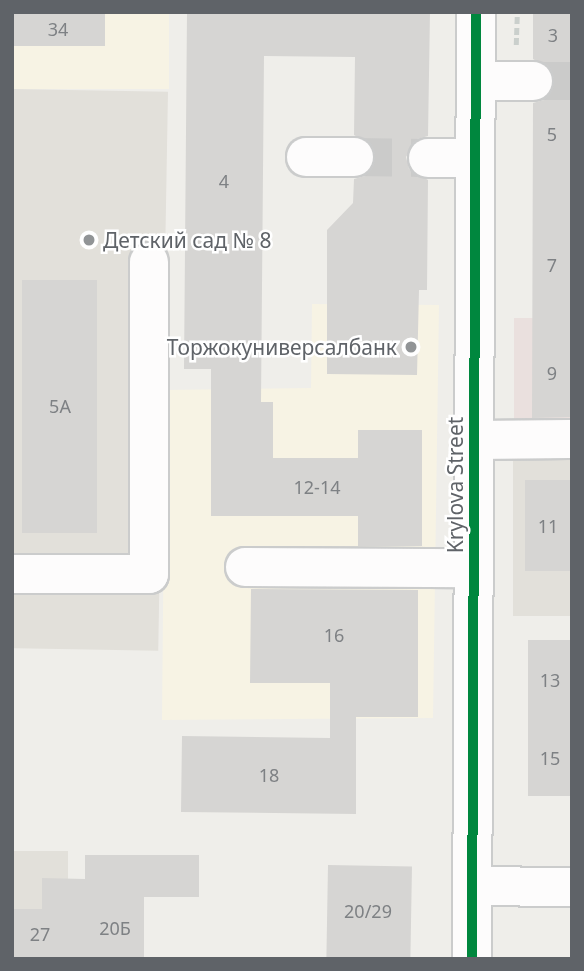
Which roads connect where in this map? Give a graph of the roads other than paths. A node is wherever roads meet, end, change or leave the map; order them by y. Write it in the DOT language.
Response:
graph roads {
  1 [pos="476,12"];
  2 [pos="476,81"];
  3 [pos="533,81"];
  4 [pos="306,157"];
  5 [pos="354,157"];
  6 [pos="428,158"];
  7 [pos="475,158"];
  8 [pos="149,262"];
  9 [pos="572,439"];
  10 [pos="474,440"];
  11 [pos="245,567"];
  12 [pos="474,568"];
  13 [pos="12,574"];
  14 [pos="472,886"];
  15 [pos="572,887"];
  16 [pos="472,959"];
  1 -- 2 [label="street, Krylova Street"];
  2 -- 3 [label="street"];
  2 -- 7 [label="street, Krylova Street"];
  4 -- 5 [label="street"];
  6 -- 7 [label="street"];
  7 -- 10 [label="street, Krylova Street"];
  8 -- 13 [label="street"];
  9 -- 10 [label="street"];
  10 -- 12 [label="street, Krylova Street"];
  11 -- 12 [label="street"];
  12 -- 14 [label="street, Krylova Street"];
  14 -- 15 [label="street"];
  14 -- 16 [label="street, Krylova Street"];
}
